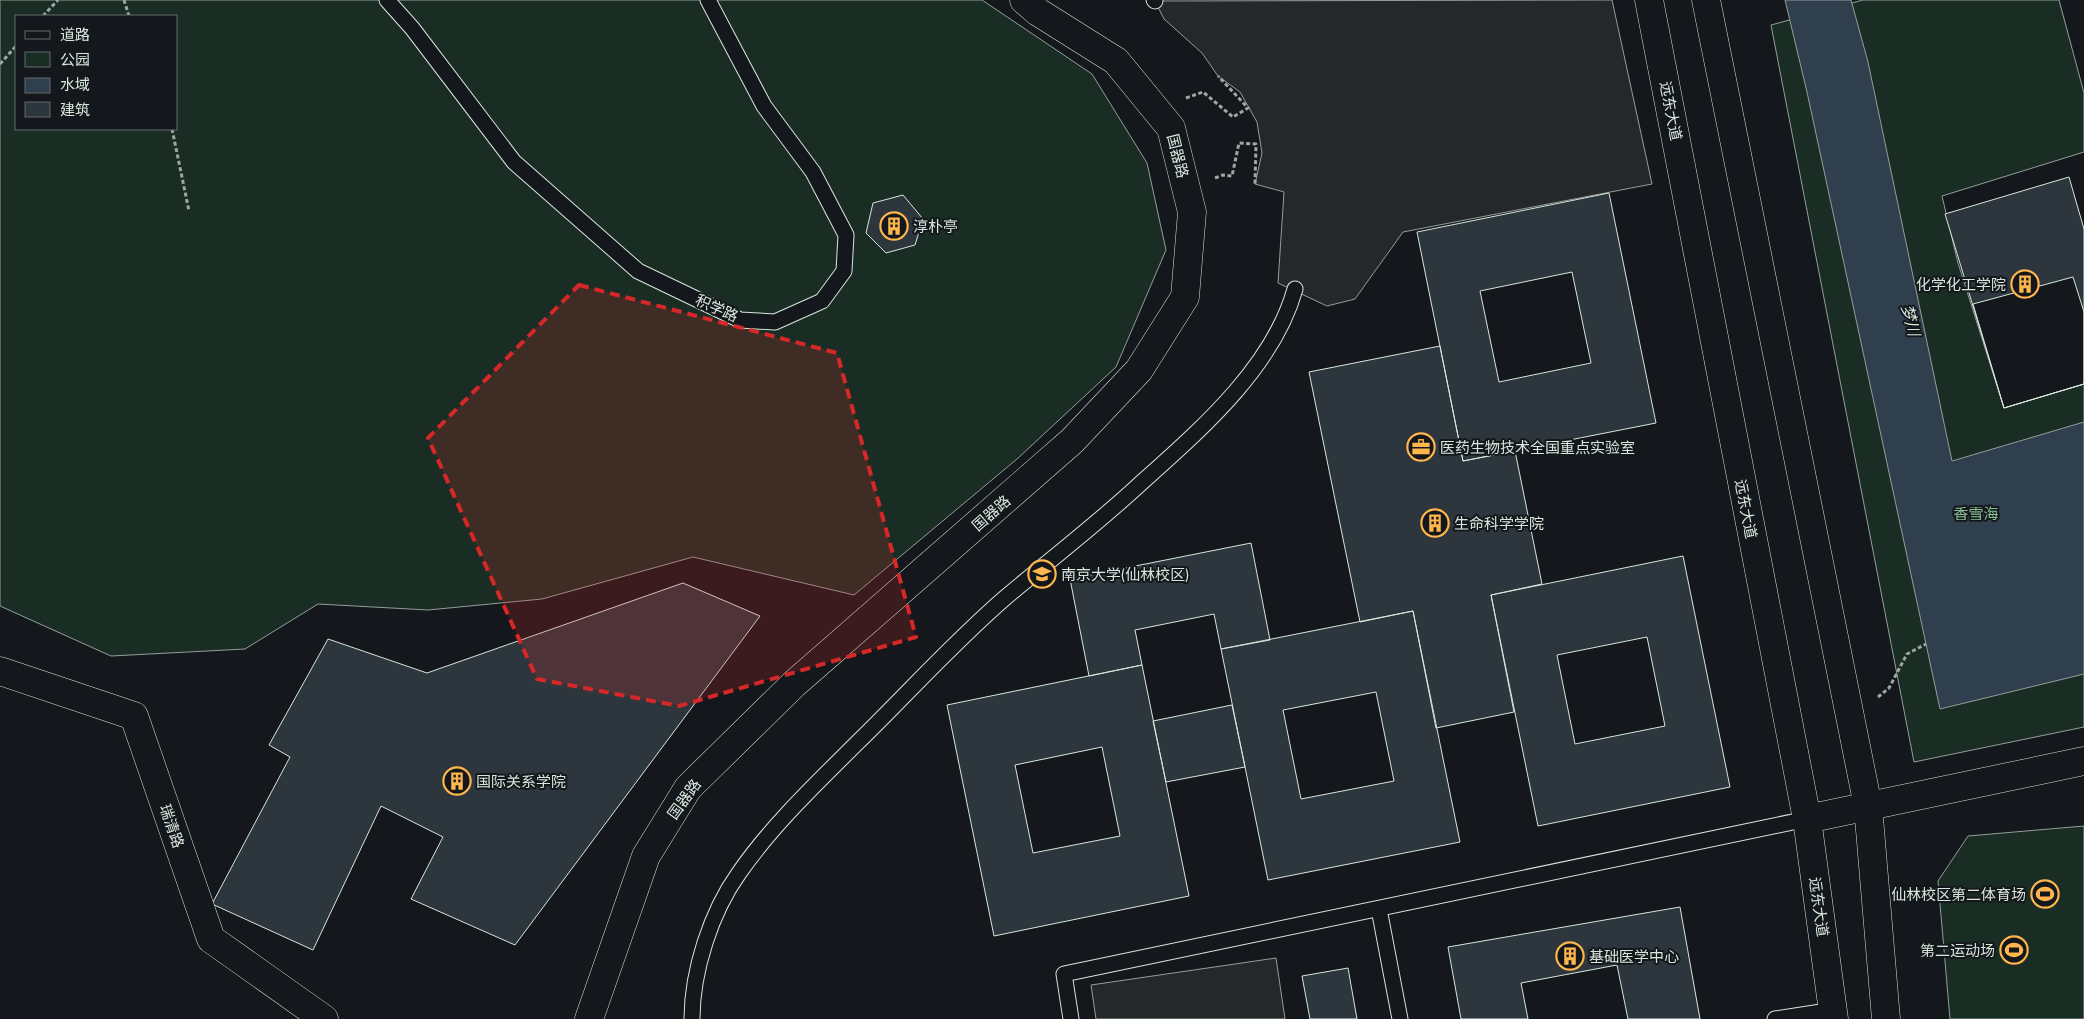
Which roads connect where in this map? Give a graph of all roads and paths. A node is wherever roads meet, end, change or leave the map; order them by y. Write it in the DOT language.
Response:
graph roads {
  1 [pos="58,0"];
  2 [pos="124,0"];
  3 [pos="387,0"];
  4 [pos="708,0"];
  5 [pos="1024,0"];
  6 [pos="1649,0"];
  7 [pos="1706,0"];
  8 [pos="44,15"];
  9 [pos="129,15"];
  10 [pos="15,47"];
  11 [pos="0,64"];
  12 [pos="1218,76"];
  13 [pos="1160,114"];
  14 [pos="172,130"];
  15 [pos="1255,184"];
  16 [pos="1186,189"];
  17 [pos="190,211"];
  18 [pos="1295,289"];
  19 [pos="1926,644"];
  20 [pos="0,671"];
  21 [pos="1850,719"];
  22 [pos="2084,761"];
  23 [pos="1868,806"];
  24 [pos="1806,819"];
  25 [pos="1379,909"];
  26 [pos="1834,1014"];
  27 [pos="324,1019"];
  28 [pos="589,1019"];
  29 [pos="692,1019"];
  30 [pos="1071,1019"];
  31 [pos="1400,1019"];
  32 [pos="1775,1019"];
  33 [pos="1886,1019"];
  1 -- 8 [label="path"];
  2 -- 9 [label="path"];
  3 -- 4 [label="lane, 积学路"];
  5 -- 13 [label="street, 国器路"];
  6 -- 24 [label="street, 远东大道"];
  7 -- 21 [label="street"];
  10 -- 11 [label="path"];
  12 -- 13 [label="path"];
  13 -- 16 [label="street, 国器路"];
  14 -- 17 [label="path"];
  15 -- 16 [label="path"];
  16 -- 28 [label="street, 国器路"];
  18 -- 29 [label="lane"];
  19 -- 21 [label="path"];
  20 -- 27 [label="street, 瑞清路"];
  21 -- 23 [label="street"];
  22 -- 23 [label="street"];
  23 -- 24 [label="street"];
  23 -- 33 [label="street"];
  24 -- 25 [label="lane"];
  24 -- 26 [label="street, 远东大道"];
  25 -- 30 [label="lane"];
  25 -- 31 [label="lane"];
  26 -- 32 [label="lane"];
}
